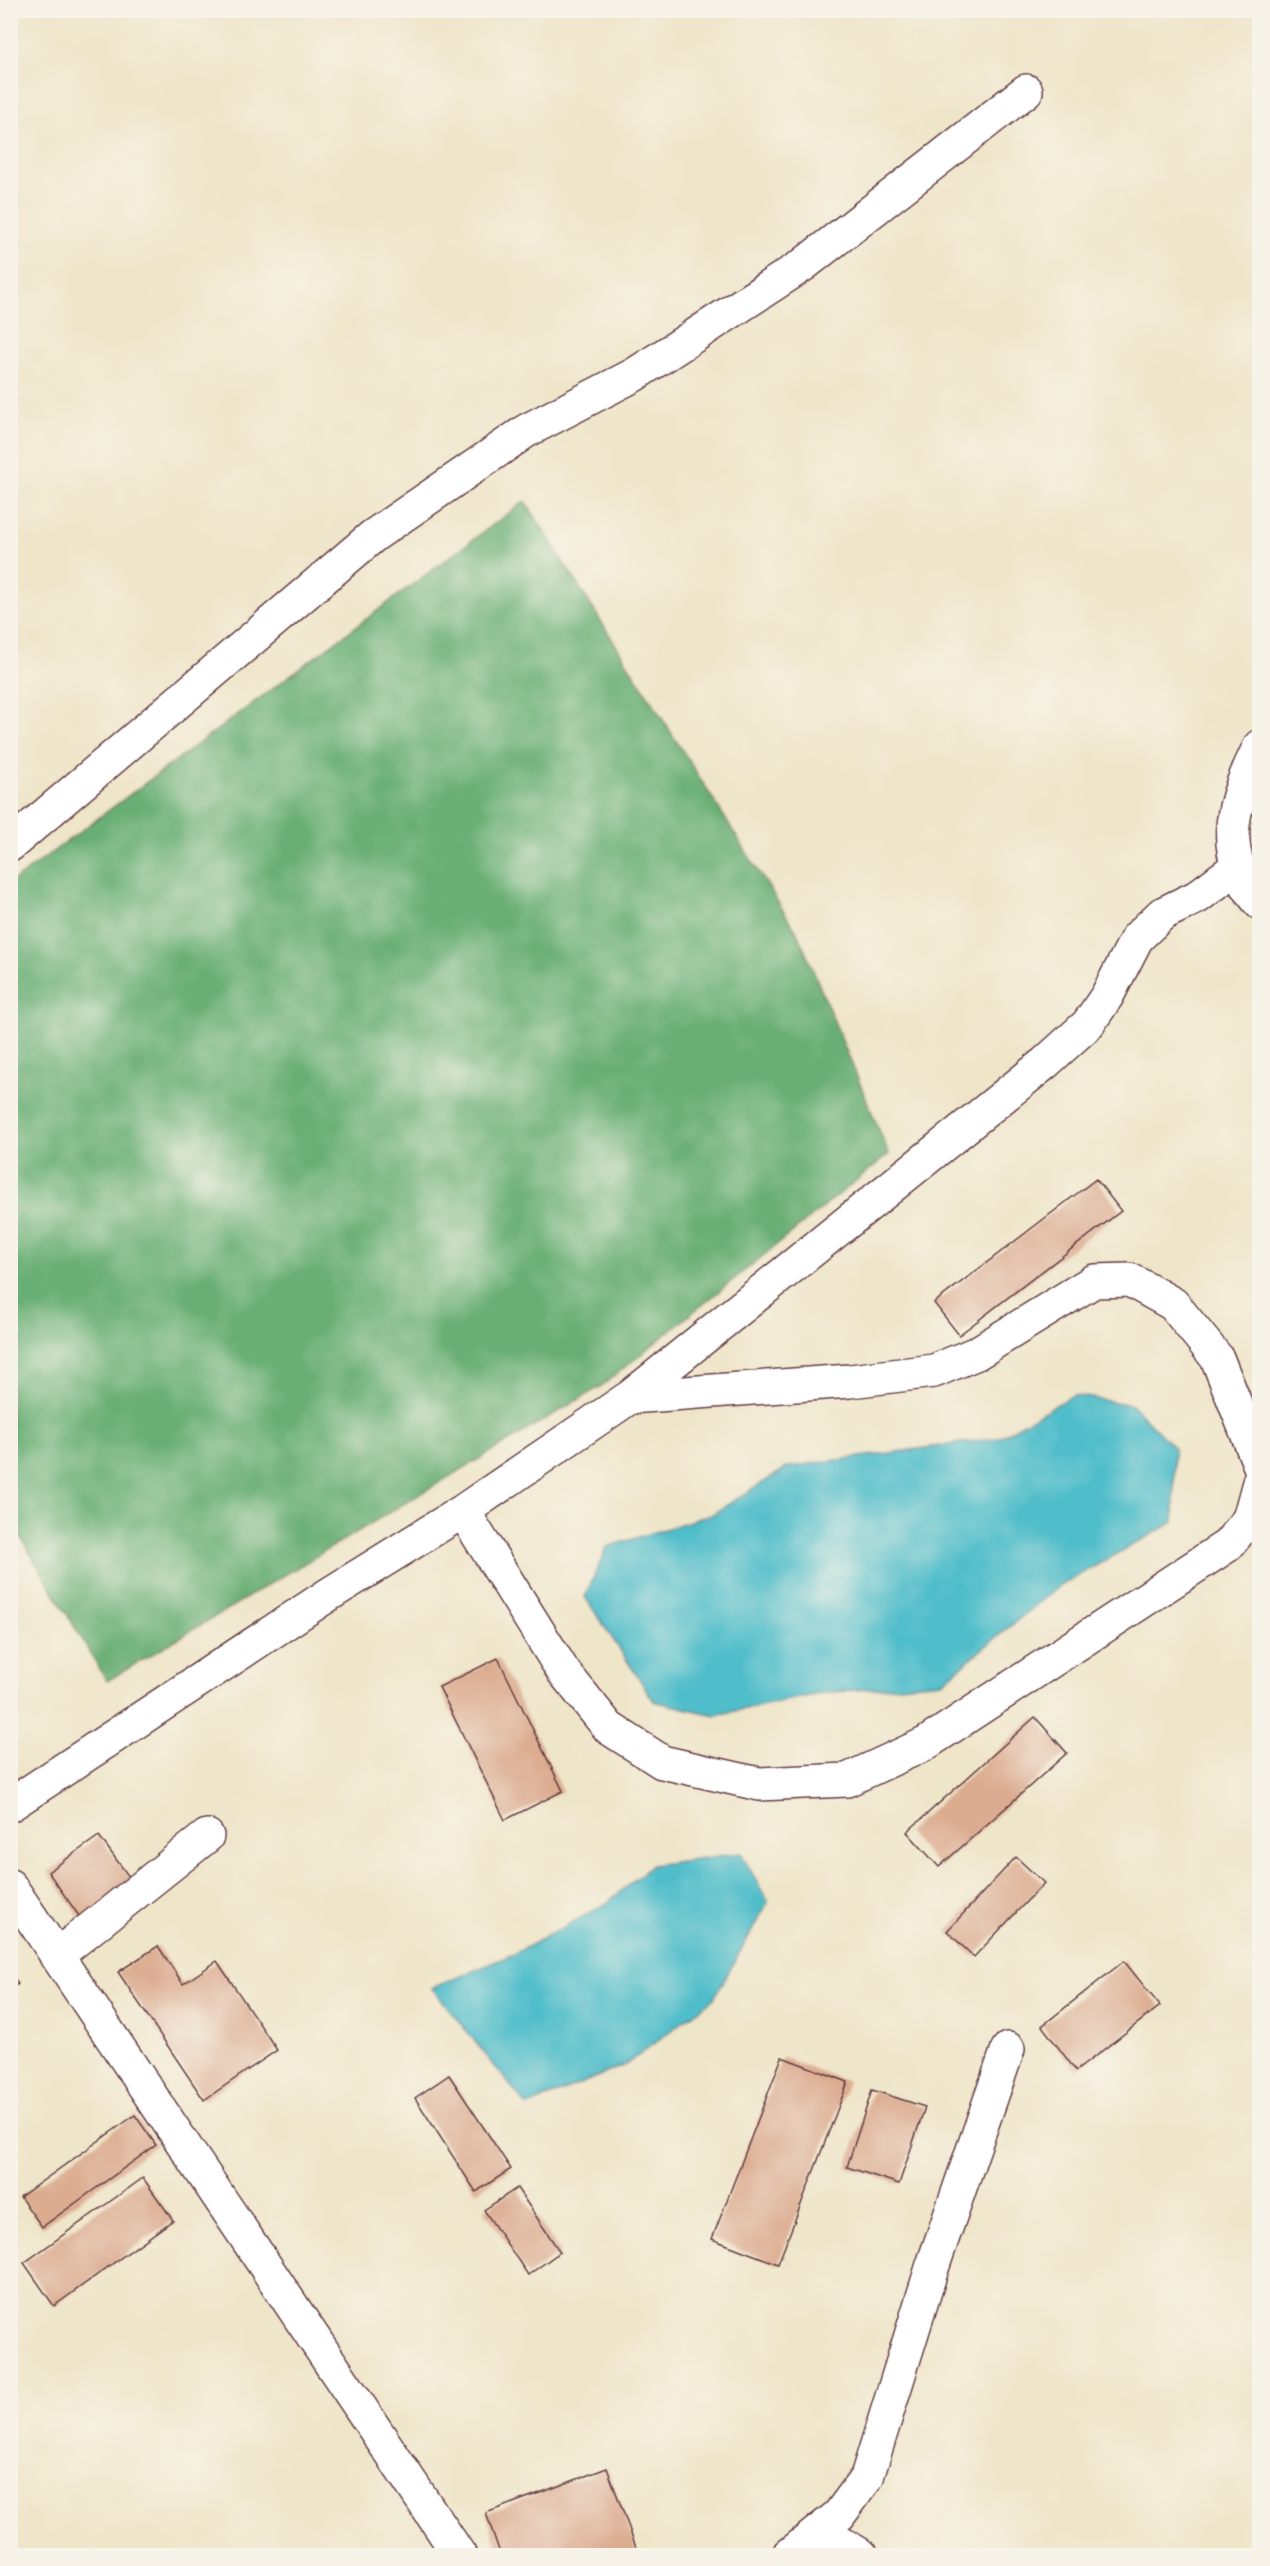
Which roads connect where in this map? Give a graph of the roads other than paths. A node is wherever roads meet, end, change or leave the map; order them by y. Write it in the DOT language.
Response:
graph roads {
  1 [pos="1026,91"];
  2 [pos="1260,746"];
  3 [pos="10,845"];
  4 [pos="1237,867"];
  5 [pos="1260,903"];
  6 [pos="630,1397"];
  7 [pos="1260,1466"];
  8 [pos="1260,1479"];
  9 [pos="463,1511"];
  10 [pos="10,1804"];
  11 [pos="207,1836"];
  12 [pos="10,1886"];
  13 [pos="56,1956"];
  14 [pos="1008,2049"];
  15 [pos="796,2550"];
  16 [pos="460,2556"];
  17 [pos="862,2556"];
  1 -- 3 [label="street"];
  2 -- 4 [label="street"];
  4 -- 5 [label="street"];
  4 -- 6 [label="street"];
  6 -- 7 [label="street"];
  6 -- 9 [label="street"];
  8 -- 9 [label="street"];
  9 -- 10 [label="street"];
  11 -- 13 [label="street"];
  12 -- 13 [label="street"];
  13 -- 16 [label="street"];
  14 -- 15 [label="street"];
  15 -- 17 [label="street"];
}
